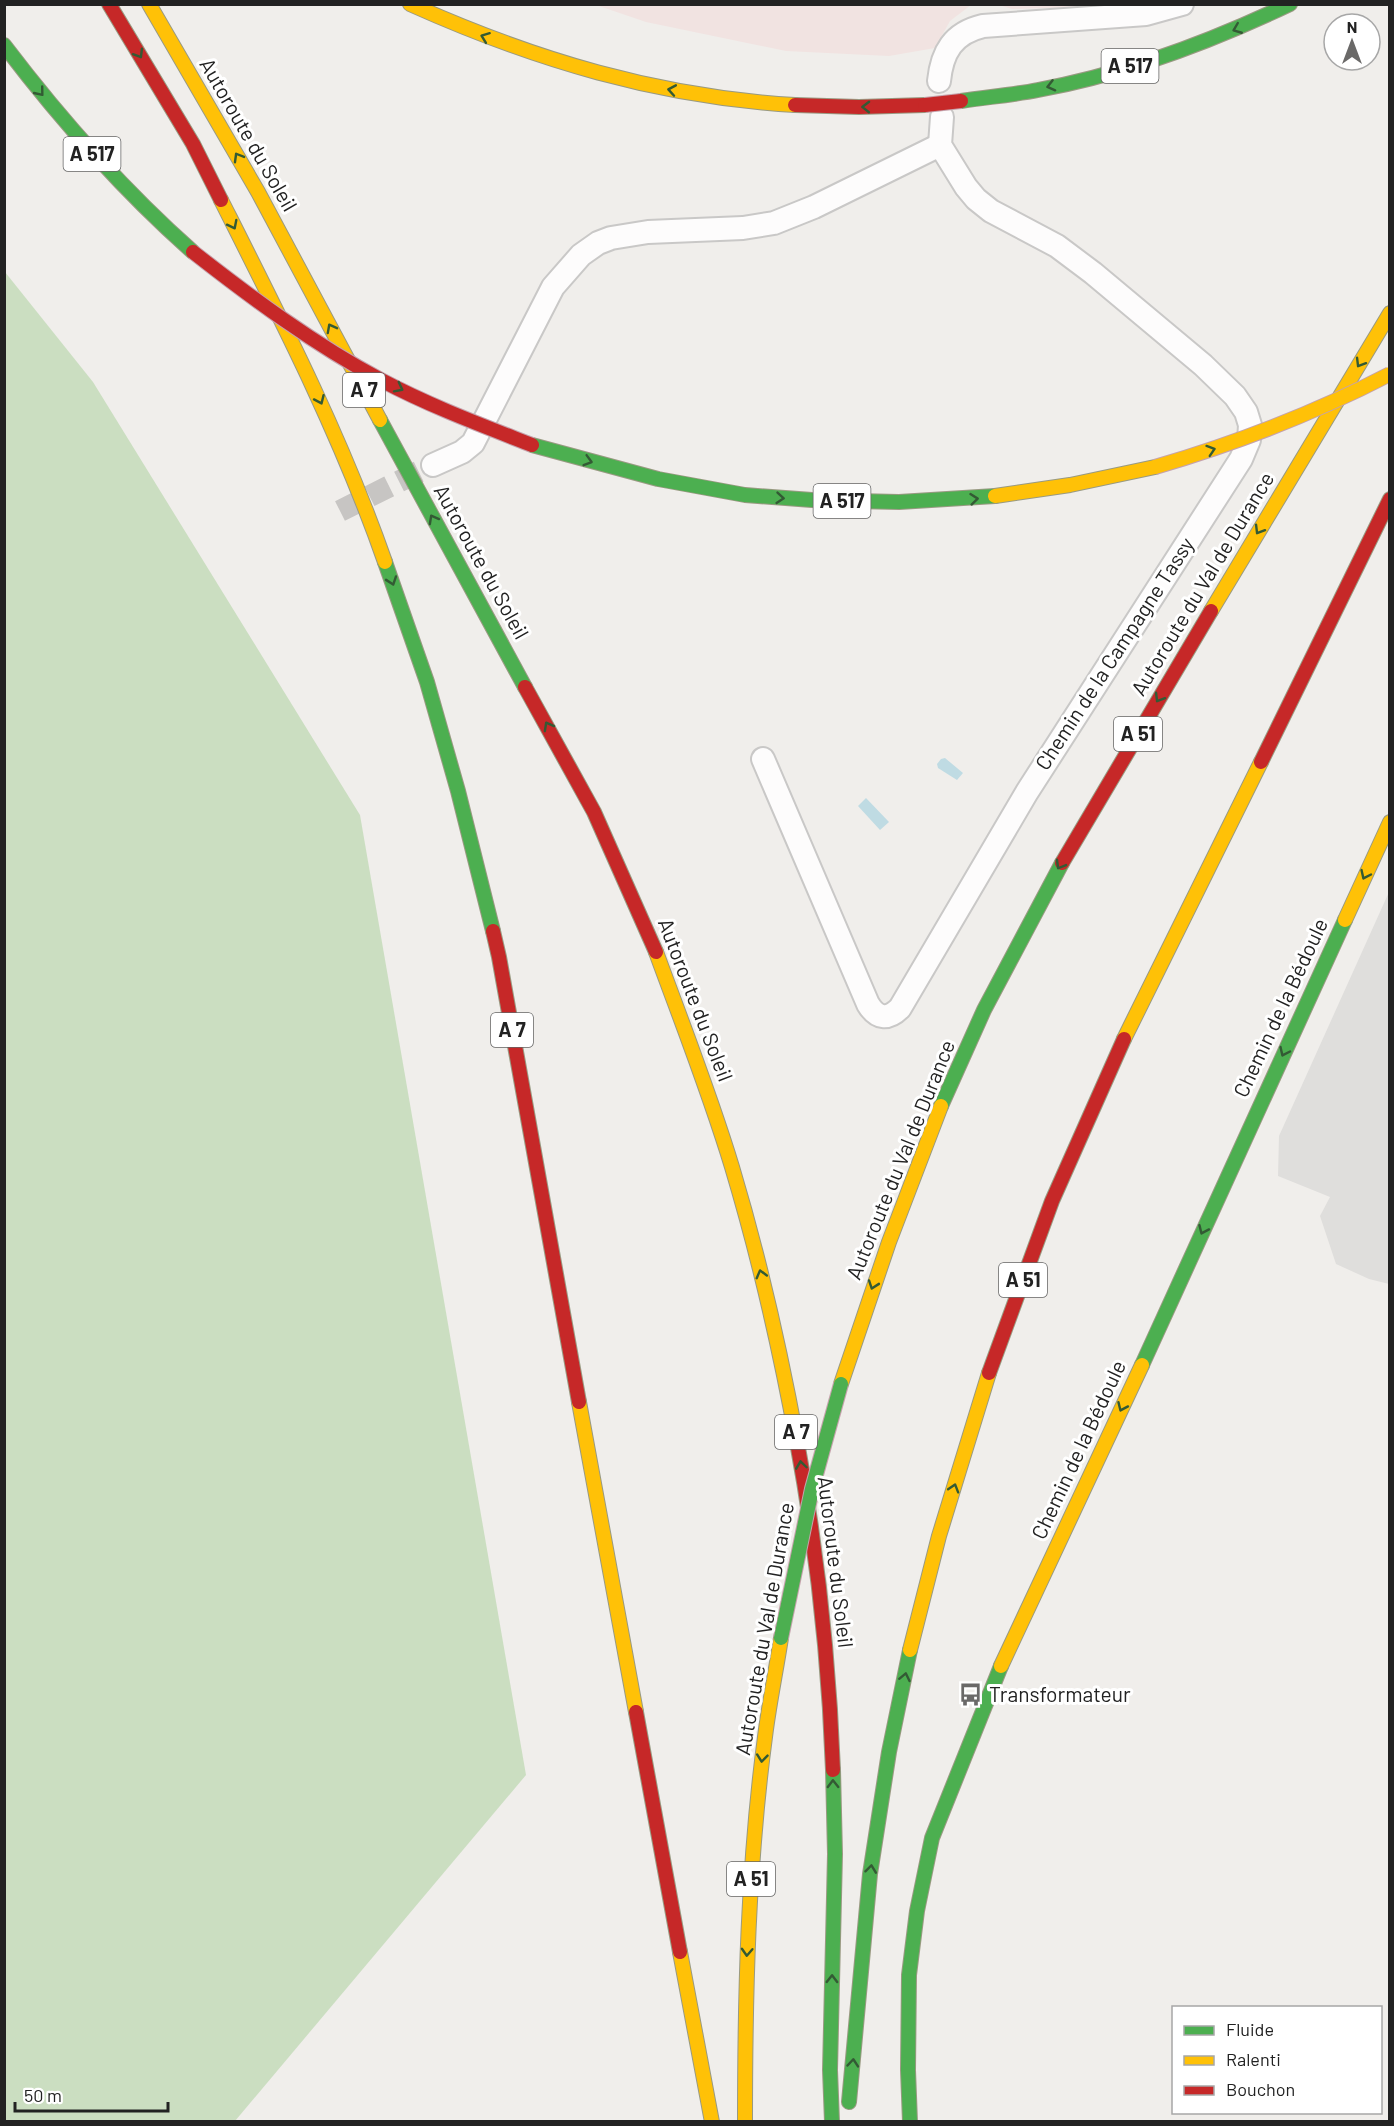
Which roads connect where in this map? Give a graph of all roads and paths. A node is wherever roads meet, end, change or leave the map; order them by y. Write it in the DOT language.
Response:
graph roads {
  1 [pos="109,4"];
  2 [pos="149,4"];
  3 [pos="410,4"];
  4 [pos="1182,4"];
  5 [pos="1290,4"];
  6 [pos="1094,12"];
  7 [pos="4,45"];
  8 [pos="939,81"];
  9 [pos="933,111"];
  10 [pos="940,145"];
  11 [pos="1389,313"];
  12 [pos="1389,374"];
  13 [pos="434,465"];
  14 [pos="1389,499"];
  15 [pos="763,759"];
  16 [pos="1389,822"];
  17 [pos="848,2112"];
  18 [pos="712,2121"];
  19 [pos="745,2121"];
  20 [pos="832,2121"];
  21 [pos="910,2121"];
  1 -- 18 [label="main road, A 7, one-way"];
  20 -- 2 [label="main road, Autoroute du Soleil / A 7, one-way"];
  9 -- 3 [label="main road, A 517, one-way"];
  4 -- 6 [label="street"];
  5 -- 9 [label="main road, A 517, one-way, bridge"];
  6 -- 8 [label="street"];
  7 -- 12 [label="main road, A 517, one-way, bridge"];
  9 -- 10 [label="street"];
  10 -- 13 [label="street"];
  10 -- 15 [label="street, Chemin de la Campagne Tassy"];
  11 -- 19 [label="main road, Autoroute du Val de Durance / A 51, one-way, bridge"];
  17 -- 14 [label="main road, A 51, one-way"];
  16 -- 21 [label="main road, Chemin de la Bédoule, one-way"];
}
